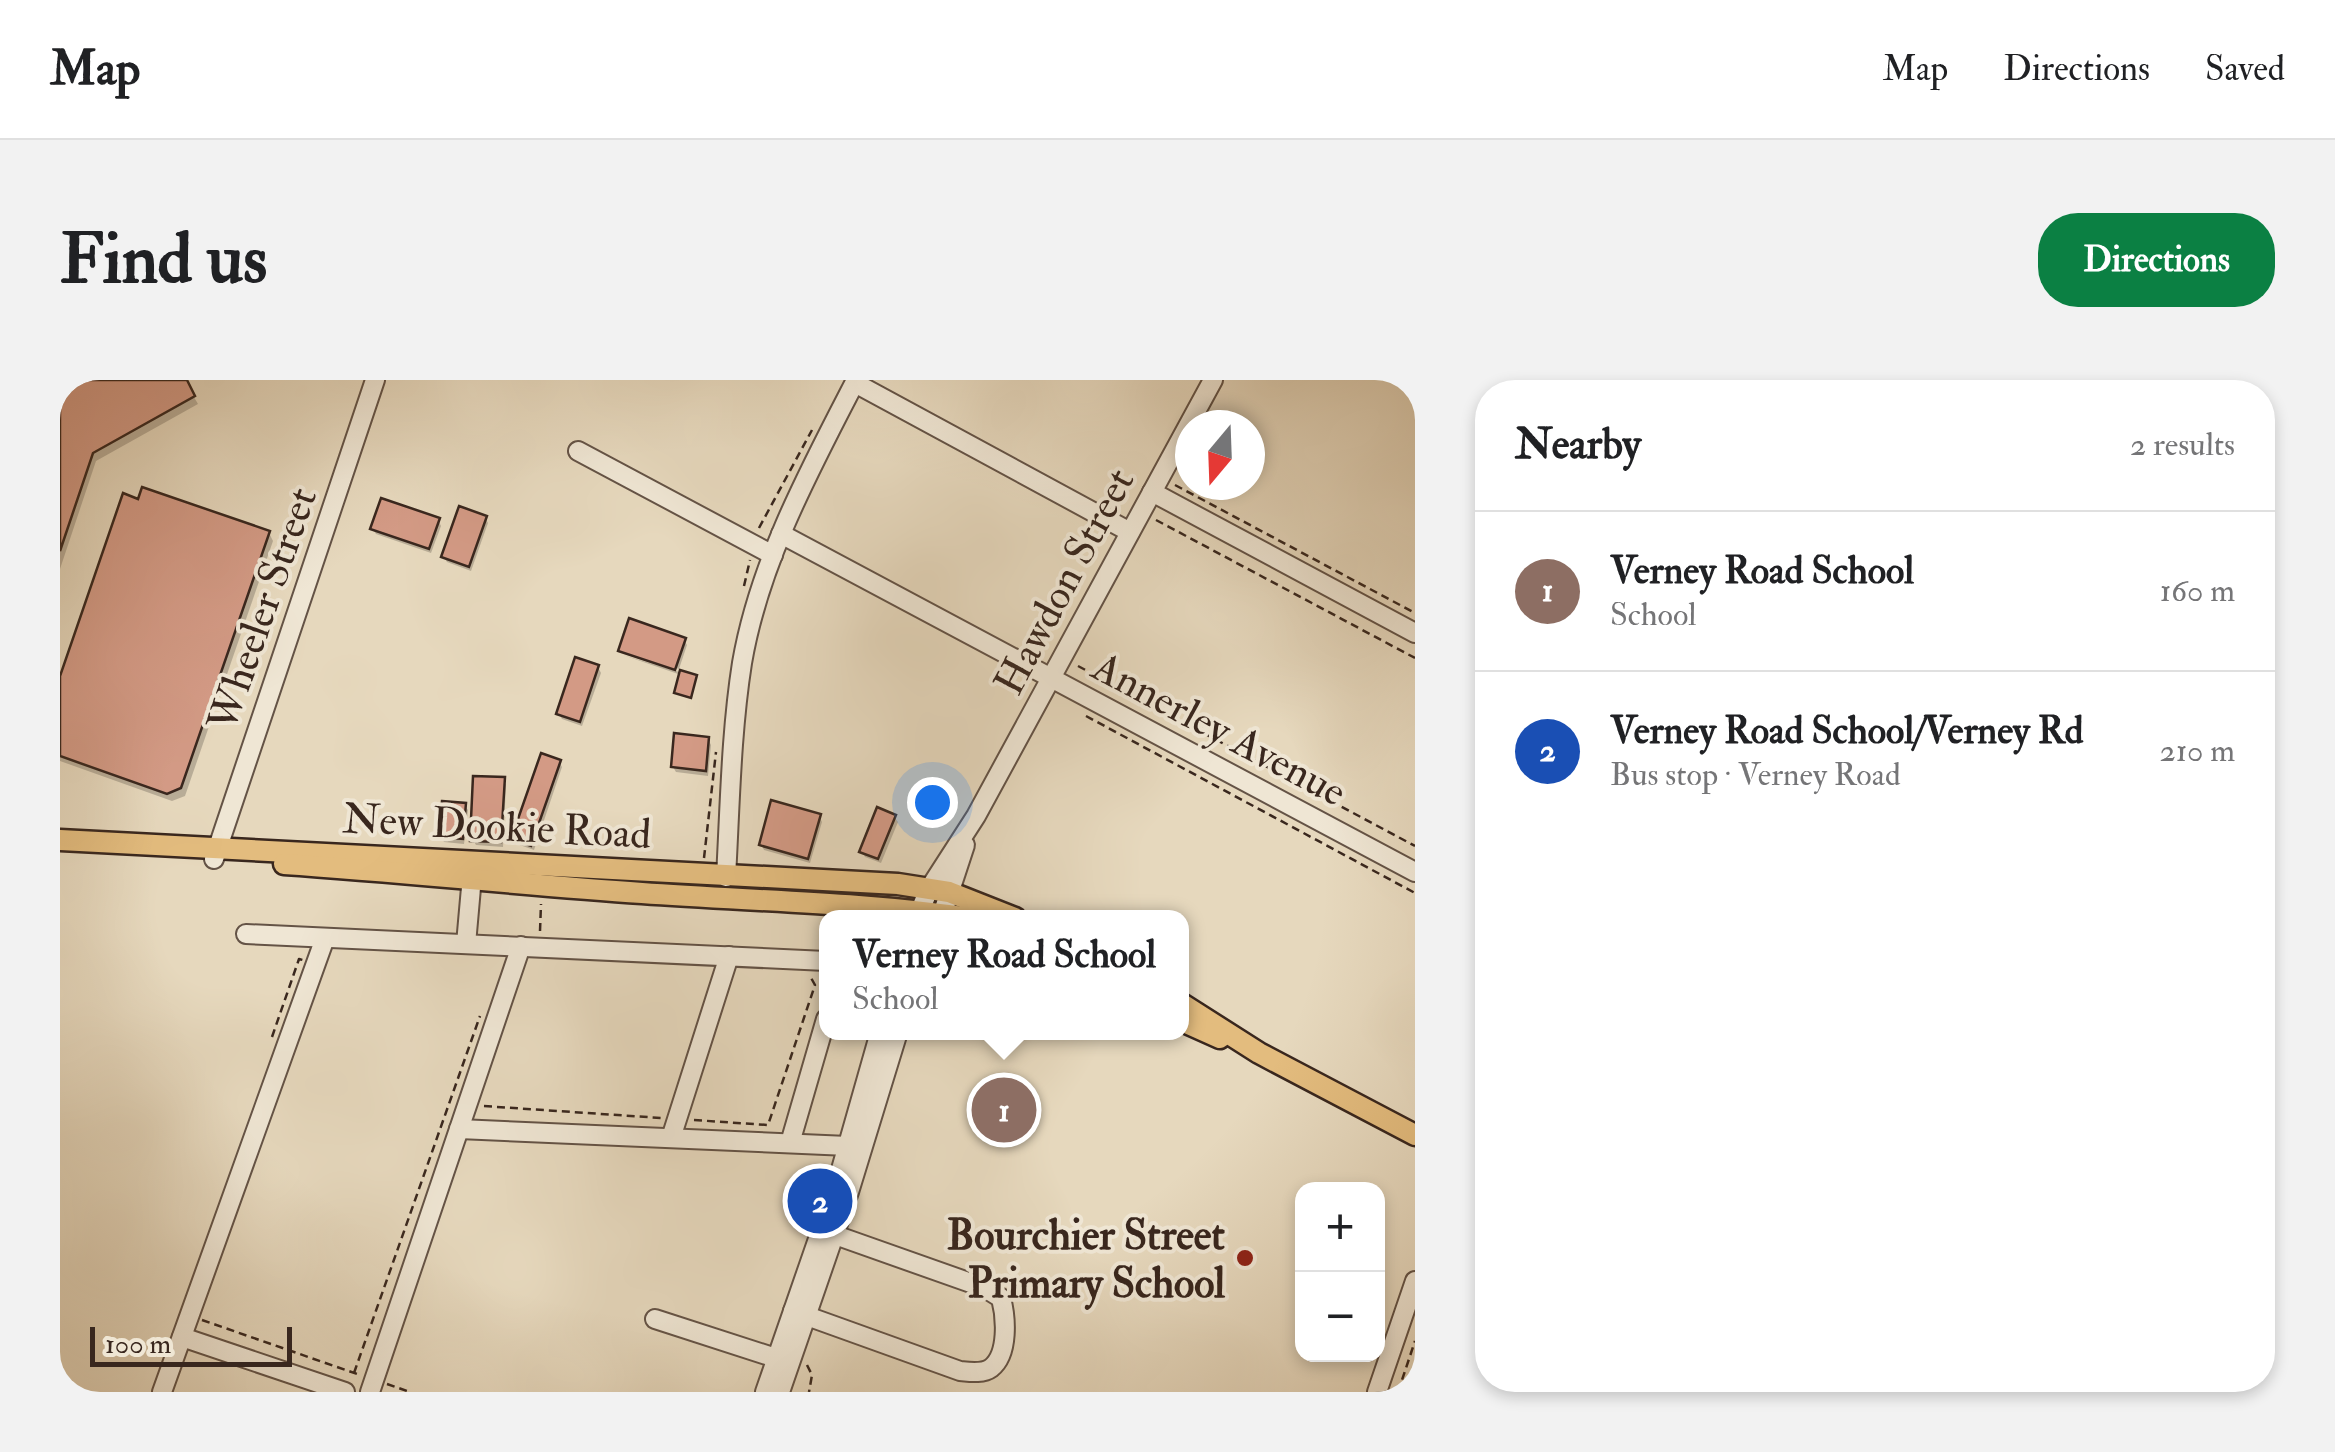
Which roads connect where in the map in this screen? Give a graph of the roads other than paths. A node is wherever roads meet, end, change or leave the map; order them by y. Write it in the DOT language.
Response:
graph roads {
  1 [pos="376,380"];
  2 [pos="1212,380"];
  3 [pos="855,381"];
  4 [pos="578,451"];
  5 [pos="1152,492"];
  6 [pos="1130,532"];
  7 [pos="781,534"];
  8 [pos="774,555"];
  9 [pos="1415,634"];
  10 [pos="1051,678"];
  11 [pos="60,840"];
  12 [pos="60,852"];
  13 [pos="216,853"];
  14 [pos="473,871"];
  15 [pos="1415,872"];
  16 [pos="726,876"];
  17 [pos="939,891"];
  18 [pos="846,903"];
  19 [pos="854,910"];
  20 [pos="892,910"];
  21 [pos="922,910"];
  22 [pos="941,910"];
  23 [pos="992,910"];
  24 [pos="246,934"];
  25 [pos="325,938"];
  26 [pos="466,944"];
  27 [pos="531,947"];
  28 [pos="729,956"];
  29 [pos="819,961"];
  30 [pos="1189,1008"];
  31 [pos="1189,1024"];
  32 [pos="820,1040"];
  33 [pos="878,1040"];
  34 [pos="895,1040"];
  35 [pos="1259,1053"];
  36 [pos="459,1129"];
  37 [pos="1415,1135"];
  38 [pos="671,1138"];
  39 [pos="790,1144"];
  40 [pos="848,1146"];
  41 [pos="827,1232"];
  42 [pos="1415,1281"];
  43 [pos="799,1313"];
  44 [pos="655,1319"];
  45 [pos="188,1339"];
  46 [pos="783,1360"];
  47 [pos="372,1386"];
  48 [pos="162,1392"];
  49 [pos="345,1392"];
  50 [pos="765,1392"];
  51 [pos="780,1392"];
  52 [pos="1377,1392"];
  1 -- 13 [label="street, Wheeler Street"];
  2 -- 5 [label="street, Hawdon Street"];
  3 -- 6 [label="street"];
  3 -- 7 [label="street"];
  4 -- 8 [label="street"];
  5 -- 6 [label="street, Hawdon Street"];
  5 -- 9 [label="street"];
  6 -- 10 [label="street, Hawdon Street"];
  7 -- 8 [label="street"];
  7 -- 10 [label="street, Annerley Avenue"];
  8 -- 16 [label="street"];
  10 -- 15 [label="street, Annerley Avenue"];
  10 -- 17 [label="street, Hawdon Street"];
  11 -- 13 [label="main road, New Dookie Road"];
  12 -- 13 [label="main road, New Dookie Road"];
  13 -- 14 [label="main road, New Dookie Road"];
  14 -- 16 [label="main road, New Dookie Road"];
  14 -- 18 [label="main road, New Dookie Road"];
  14 -- 26 [label="street"];
  16 -- 17 [label="main road, New Dookie Road"];
  17 -- 21 [label="street, Hawdon Street"];
  17 -- 22 [label="street, Hawdon Street"];
  17 -- 23 [label="main road, New Dookie Road"];
  18 -- 19 [label="main road"];
  18 -- 20 [label="main road, New Dookie Road"];
  24 -- 25 [label="street"];
  25 -- 26 [label="street"];
  25 -- 45 [label="street"];
  26 -- 27 [label="street"];
  27 -- 28 [label="street"];
  27 -- 36 [label="street"];
  28 -- 29 [label="street"];
  28 -- 38 [label="street"];
  30 -- 35 [label="main road"];
  31 -- 35 [label="main road"];
  32 -- 39 [label="street"];
  33 -- 40 [label="street"];
  34 -- 41 [label="street"];
  35 -- 37 [label="main road"];
  36 -- 38 [label="street"];
  36 -- 47 [label="street"];
  38 -- 39 [label="street"];
  39 -- 40 [label="street"];
  40 -- 41 [label="street"];
  41 -- 43 [label="street"];
  41 -- 43 [label="street"];
  42 -- 52 [label="street"];
  43 -- 46 [label="street"];
  44 -- 46 [label="street"];
  45 -- 48 [label="street"];
  45 -- 49 [label="street"];
  46 -- 50 [label="street"];
  46 -- 51 [label="street"];
}
